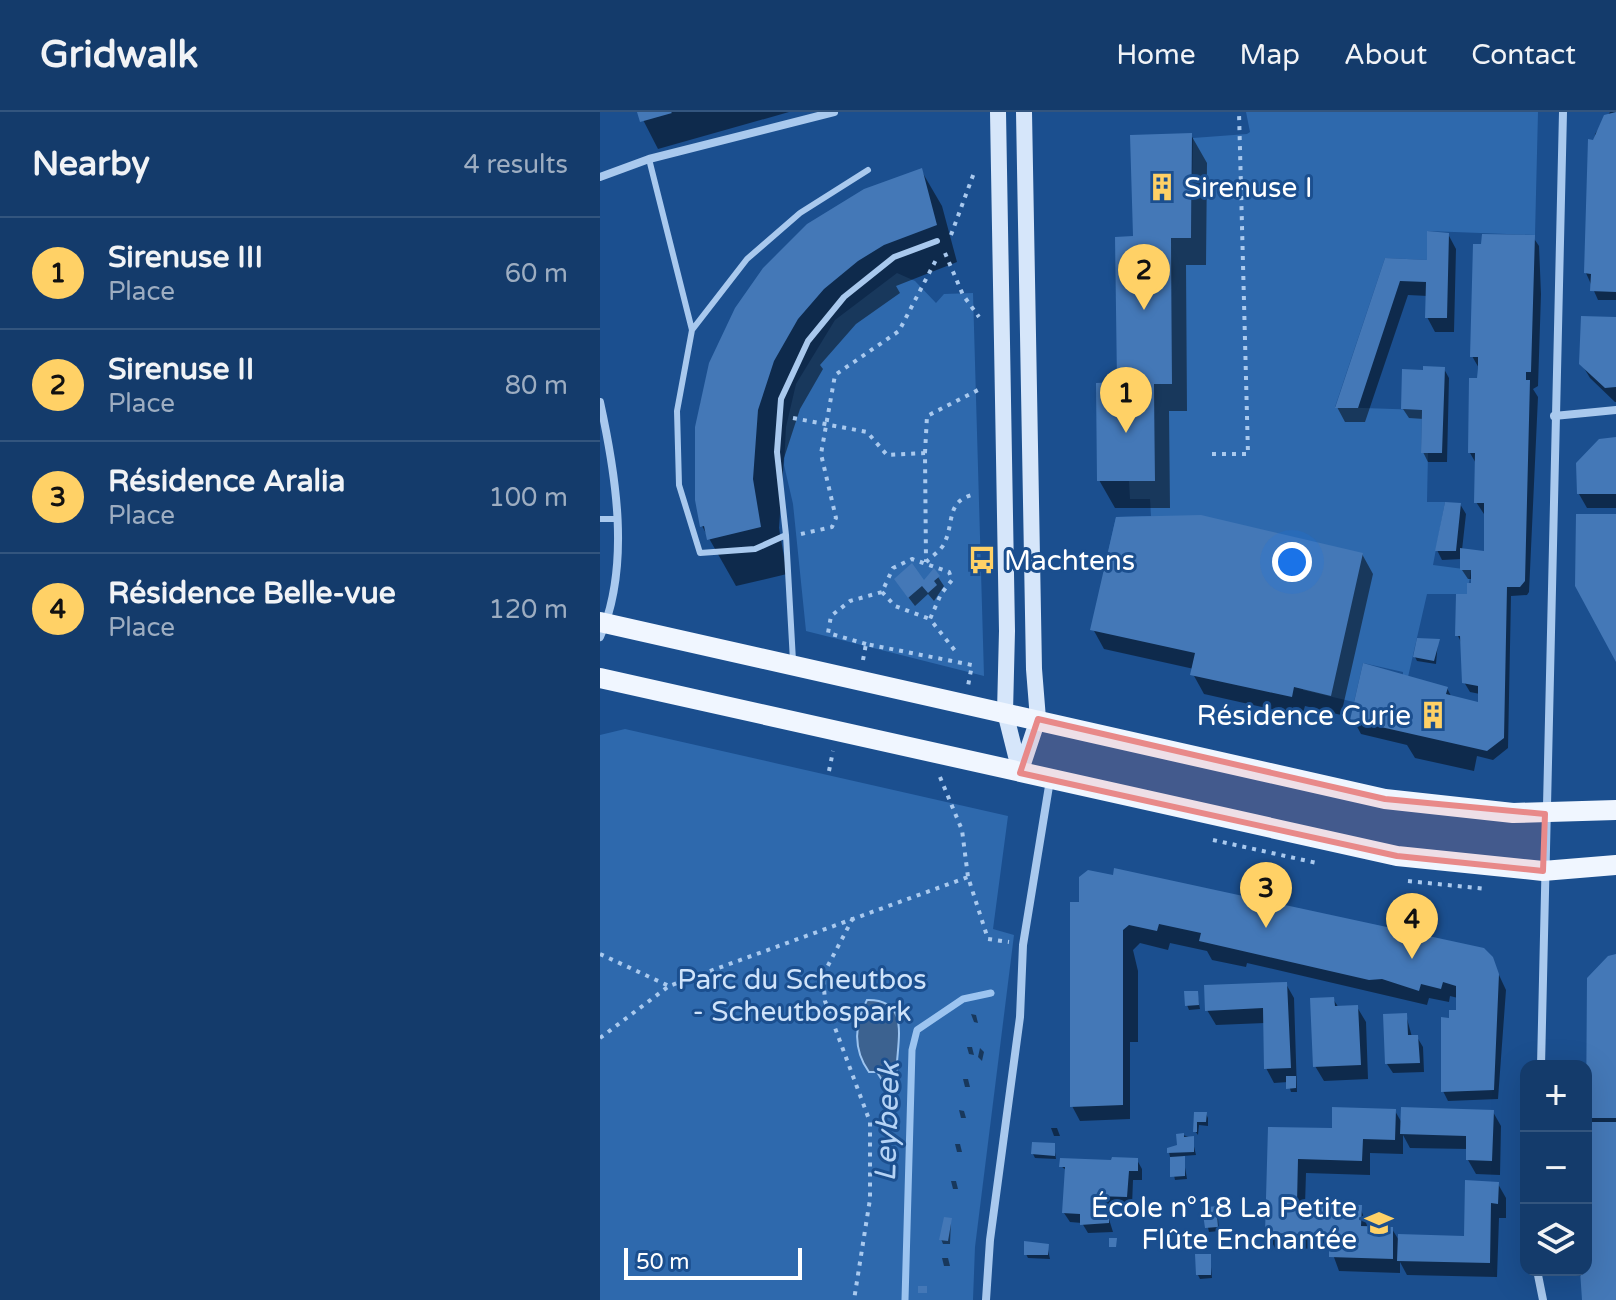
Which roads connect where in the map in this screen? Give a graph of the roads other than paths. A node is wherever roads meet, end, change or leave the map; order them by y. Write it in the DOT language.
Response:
graph roads {
  1 [pos="834,112"];
  2 [pos="998,112"];
  3 [pos="1024,112"];
  4 [pos="1563,112"];
  5 [pos="649,159"];
  6 [pos="868,170"];
  7 [pos="600,177"];
  8 [pos="937,241"];
  9 [pos="1028,322"];
  10 [pos="1001,323"];
  11 [pos="692,330"];
  12 [pos="600,402"];
  13 [pos="1616,410"];
  14 [pos="1554,416"];
  15 [pos="600,519"];
  16 [pos="617,519"];
  17 [pos="786,535"];
  18 [pos="602,627"];
  19 [pos="793,664"];
  20 [pos="600,678"];
  21 [pos="1005,712"];
  22 [pos="1038,719"];
  23 [pos="1020,773"];
  24 [pos="1050,779"];
  25 [pos="1616,810"];
  26 [pos="1545,814"];
  27 [pos="1616,865"];
  28 [pos="1543,871"];
  29 [pos="1541,1060"];
  30 [pos="1538,1276"];
  31 [pos="986,1300"];
  32 [pos="1543,1300"];
  1 -- 5 [label="street"];
  2 -- 10 [label="street"];
  3 -- 9 [label="street"];
  4 -- 14 [label="street"];
  5 -- 7 [label="street"];
  5 -- 11 [label="lane"];
  6 -- 11 [label="lane"];
  8 -- 17 [label="lane"];
  9 -- 10 [label="street"];
  9 -- 22 [label="street"];
  10 -- 21 [label="street"];
  11 -- 17 [label="lane"];
  12 -- 16 [label="street"];
  13 -- 14 [label="street"];
  14 -- 26 [label="street"];
  15 -- 16 [label="lane"];
  16 -- 18 [label="street"];
  17 -- 19 [label="lane"];
  18 -- 19 [label="main road"];
  19 -- 21 [label="main road"];
  20 -- 23 [label="main road"];
  21 -- 22 [label="main road"];
  21 -- 23 [label="street"];
  22 -- 23 [label="street"];
  22 -- 26 [label="main road"];
  23 -- 24 [label="main road"];
  24 -- 28 [label="main road"];
  24 -- 31 [label="street"];
  25 -- 26 [label="main road"];
  26 -- 28 [label="street"];
  27 -- 28 [label="main road"];
  28 -- 29 [label="street"];
  30 -- 32 [label="street"];
}
